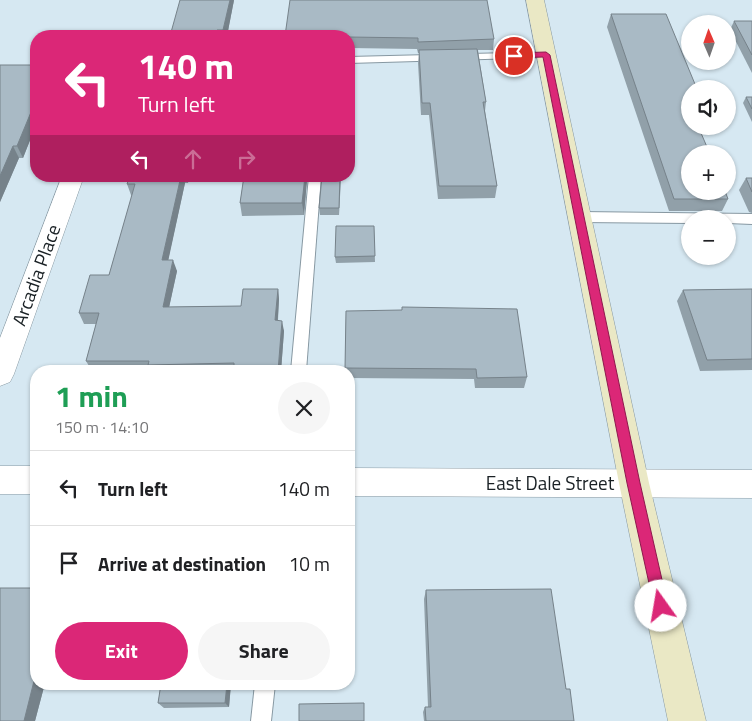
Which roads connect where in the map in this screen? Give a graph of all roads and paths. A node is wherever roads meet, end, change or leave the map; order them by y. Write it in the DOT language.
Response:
graph roads {
  1 [pos="535,0"];
  2 [pos="546,55"];
  3 [pos="355,60"];
  4 [pos="71,182"];
  5 [pos="314,182"];
  6 [pos="580,217"];
  7 [pos="752,219"];
  8 [pos="299,365"];
  9 [pos="0,374"];
  10 [pos="0,480"];
  11 [pos="30,480"];
  12 [pos="355,482"];
  13 [pos="634,483"];
  14 [pos="752,484"];
  15 [pos="264,690"];
  16 [pos="261,721"];
  17 [pos="687,721"];
  1 -- 2 [label="street"];
  2 -- 3 [label="lane"];
  2 -- 6 [label="street"];
  4 -- 9 [label="street, Arcadia Place"];
  5 -- 8 [label="lane"];
  6 -- 7 [label="lane"];
  6 -- 13 [label="street"];
  10 -- 11 [label="street"];
  12 -- 13 [label="street, East Dale Street"];
  13 -- 14 [label="street, East Dale Street"];
  13 -- 17 [label="street"];
  15 -- 16 [label="lane"];
}
